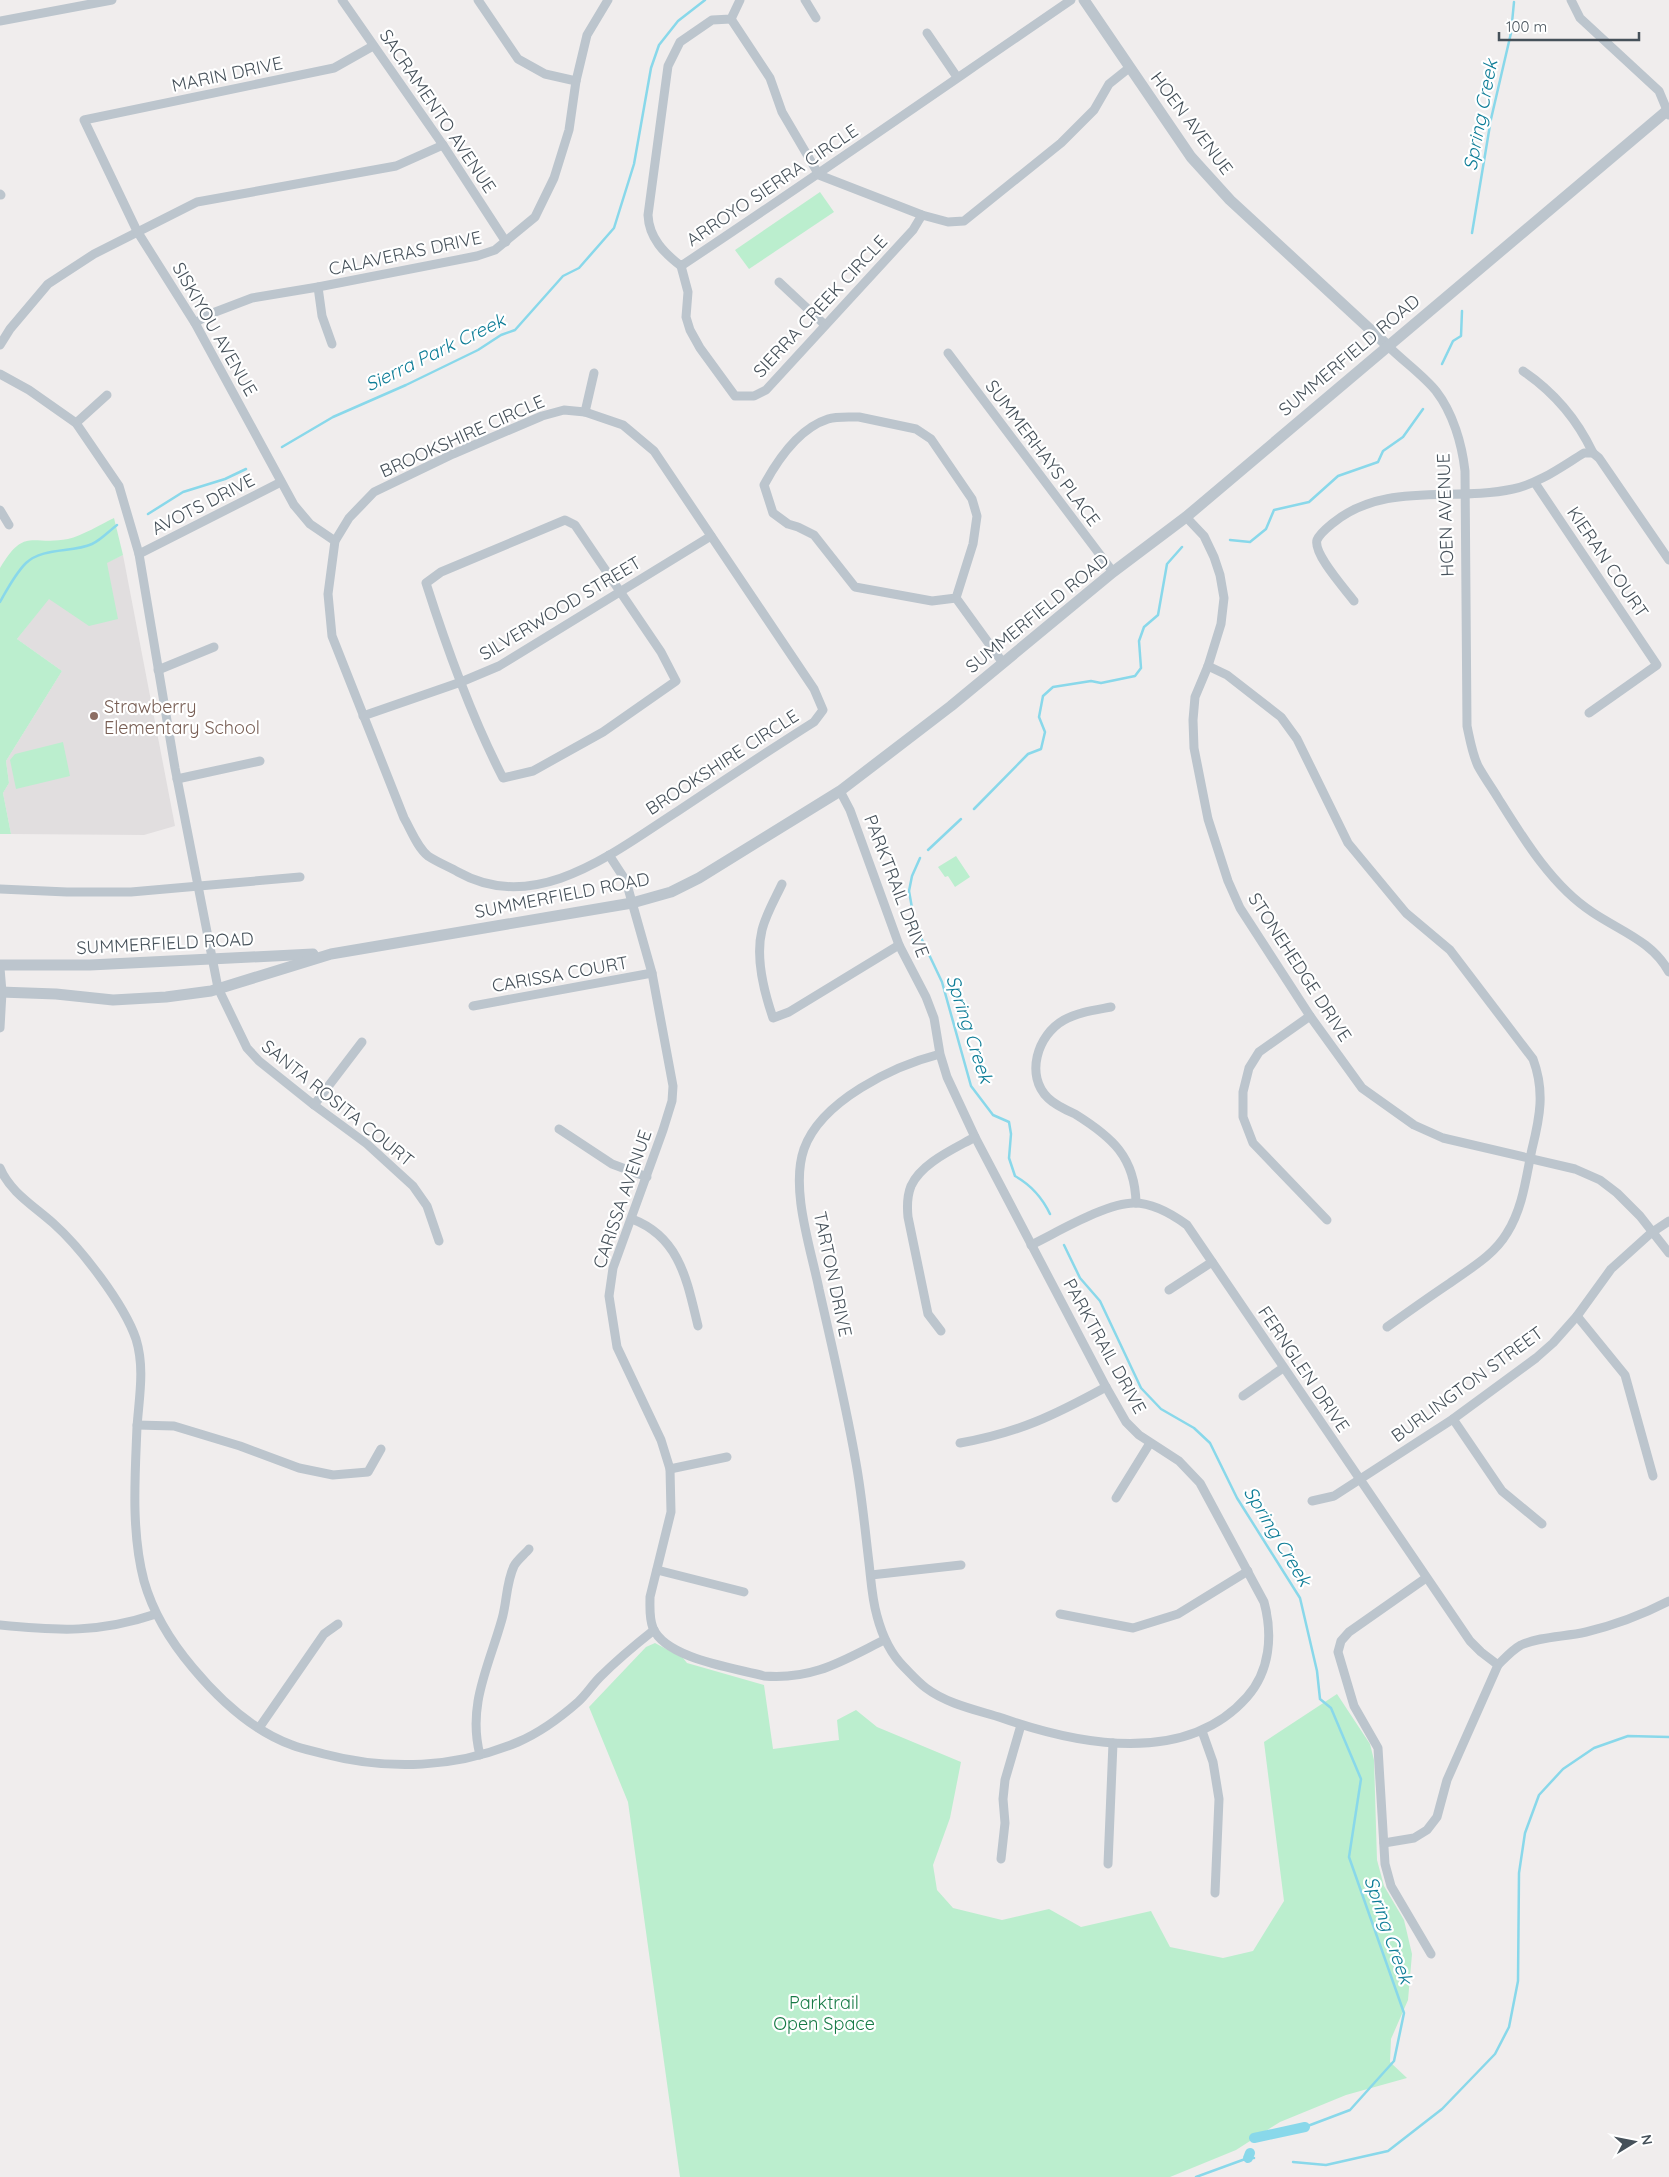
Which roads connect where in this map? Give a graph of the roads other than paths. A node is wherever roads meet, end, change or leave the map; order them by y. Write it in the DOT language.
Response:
graph roads {
  1 [pos="112,0"];
  2 [pos="342,0"];
  3 [pos="478,0"];
  4 [pos="608,0"];
  5 [pos="740,0"];
  6 [pos="806,0"];
  7 [pos="1071,0"];
  8 [pos="1084,0"];
  9 [pos="1571,0"];
  10 [pos="816,18"];
  11 [pos="731,19"];
  12 [pos="0,21"];
  13 [pos="927,33"];
  14 [pos="373,46"];
  15 [pos="1129,68"];
  16 [pos="957,77"];
  17 [pos="576,81"];
  18 [pos="1668,112"];
  19 [pos="84,120"];
  20 [pos="443,144"];
  21 [pos="819,175"];
  22 [pos="922,215"];
  23 [pos="137,232"];
  24 [pos="506,242"];
  25 [pos="681,266"];
  26 [pos="779,282"];
  27 [pos="318,288"];
  28 [pos="195,323"];
  29 [pos="825,325"];
  30 [pos="332,344"];
  31 [pos="0,345"];
  32 [pos="1388,346"];
  33 [pos="948,353"];
  34 [pos="1523,371"];
  35 [pos="594,373"];
  36 [pos="0,374"];
  37 [pos="107,395"];
  38 [pos="585,412"];
  39 [pos="76,423"];
  40 [pos="1593,452"];
  41 [pos="281,482"];
  42 [pos="1535,483"];
  43 [pos="1465,494"];
  44 [pos="0,510"];
  45 [pos="1186,517"];
  46 [pos="9,525"];
  47 [pos="711,536"];
  48 [pos="335,541"];
  49 [pos="139,554"];
  50 [pos="1669,560"];
  51 [pos="1113,572"];
  52 [pos="621,593"];
  53 [pos="956,598"];
  54 [pos="1354,601"];
  55 [pos="214,647"];
  56 [pos="1003,664"];
  57 [pos="1208,666"];
  58 [pos="158,670"];
  59 [pos="461,682"];
  60 [pos="1589,713"];
  61 [pos="363,716"];
  62 [pos="260,761"];
  63 [pos="178,779"];
  64 [pos="840,791"];
  65 [pos="609,855"];
  66 [pos="300,877"];
  67 [pos="782,884"];
  68 [pos="200,885"];
  69 [pos="0,889"];
  70 [pos="632,903"];
  71 [pos="899,945"];
  72 [pos="331,954"];
  73 [pos="1666,957"];
  74 [pos="213,959"];
  75 [pos="0,966"];
  76 [pos="1669,972"];
  77 [pos="652,973"];
  78 [pos="218,988"];
  79 [pos="1,992"];
  80 [pos="473,1006"];
  81 [pos="1111,1007"];
  82 [pos="1310,1016"];
  83 [pos="0,1028"];
  84 [pos="362,1042"];
  85 [pos="940,1054"];
  86 [pos="314,1105"];
  87 [pos="559,1129"];
  88 [pos="975,1137"];
  89 [pos="1530,1158"];
  90 [pos="0,1168"];
  91 [pos="647,1177"];
  92 [pos="1136,1203"];
  93 [pos="632,1219"];
  94 [pos="1327,1220"];
  95 [pos="1669,1221"];
  96 [pos="1651,1232"];
  97 [pos="439,1241"];
  98 [pos="1031,1245"];
  99 [pos="1669,1254"];
  100 [pos="1212,1262"];
  101 [pos="1169,1290"];
  102 [pos="1577,1316"];
  103 [pos="698,1326"];
  104 [pos="1387,1326"];
  105 [pos="941,1331"];
  106 [pos="1283,1368"];
  107 [pos="1106,1387"];
  108 [pos="1243,1396"];
  109 [pos="1453,1419"];
  110 [pos="137,1425"];
  111 [pos="960,1442"];
  112 [pos="1150,1443"];
  113 [pos="381,1449"];
  114 [pos="727,1457"];
  115 [pos="670,1470"];
  116 [pos="1653,1476"];
  117 [pos="1359,1480"];
  118 [pos="1116,1498"];
  119 [pos="1312,1501"];
  120 [pos="1542,1524"];
  121 [pos="530,1549"];
  122 [pos="962,1566"];
  123 [pos="657,1570"];
  124 [pos="1248,1571"];
  125 [pos="871,1575"];
  126 [pos="1426,1578"];
  127 [pos="744,1592"];
  128 [pos="1669,1601"];
  129 [pos="156,1614"];
  130 [pos="1060,1614"];
  131 [pos="338,1624"];
  132 [pos="0,1625"];
  133 [pos="654,1630"];
  134 [pos="884,1640"];
  135 [pos="1498,1665"];
  136 [pos="1022,1725"];
  137 [pos="259,1728"];
  138 [pos="1202,1731"];
  139 [pos="1112,1742"];
  140 [pos="480,1755"];
  141 [pos="1384,1842"];
  142 [pos="1000,1859"];
  143 [pos="1108,1864"];
  144 [pos="1215,1892"];
  145 [pos="1431,1954"];
  1 -- 12 [label="street"];
  2 -- 14 [label="street, SACRAMENTO AVENUE"];
  3 -- 17 [label="street"];
  4 -- 17 [label="street, CALAVERAS DRIVE"];
  5 -- 11 [label="street"];
  6 -- 10 [label="street"];
  7 -- 16 [label="street, ARROYO SIERRA CIRCLE"];
  8 -- 15 [label="street, HOEN AVENUE"];
  9 -- 18 [label="street"];
  11 -- 21 [label="street"];
  11 -- 25 [label="street, ARROYO SIERRA CIRCLE"];
  13 -- 16 [label="street"];
  14 -- 19 [label="street, MARIN DRIVE"];
  14 -- 20 [label="street, SACRAMENTO AVENUE"];
  15 -- 22 [label="street"];
  15 -- 32 [label="street, HOEN AVENUE"];
  16 -- 21 [label="street, ARROYO SIERRA CIRCLE"];
  17 -- 24 [label="street, CALAVERAS DRIVE"];
  18 -- 32 [label="street, SUMMERFIELD ROAD"];
  19 -- 23 [label="street, SISKIYOU AVENUE"];
  20 -- 23 [label="street"];
  20 -- 24 [label="street, SACRAMENTO AVENUE"];
  21 -- 22 [label="street"];
  21 -- 25 [label="street, ARROYO SIERRA CIRCLE"];
  22 -- 29 [label="street, SIERRA CREEK CIRCLE"];
  23 -- 28 [label="street, SISKIYOU AVENUE"];
  23 -- 31 [label="street"];
  24 -- 27 [label="street, CALAVERAS DRIVE"];
  25 -- 29 [label="street, SIERRA CREEK CIRCLE"];
  26 -- 29 [label="street"];
  27 -- 28 [label="street, CALAVERAS DRIVE"];
  27 -- 30 [label="street"];
  28 -- 41 [label="street, SISKIYOU AVENUE"];
  32 -- 43 [label="street, HOEN AVENUE"];
  32 -- 45 [label="street, SUMMERFIELD ROAD"];
  33 -- 51 [label="street, SUMMERHAYS PLACE"];
  34 -- 40 [label="street"];
  35 -- 38 [label="street"];
  36 -- 39 [label="street"];
  37 -- 39 [label="street"];
  38 -- 47 [label="street, BROOKSHIRE CIRCLE"];
  38 -- 48 [label="street, BROOKSHIRE CIRCLE"];
  39 -- 49 [label="street, SANTA ROSITA COURT"];
  40 -- 42 [label="street"];
  40 -- 50 [label="street"];
  41 -- 48 [label="street, SISKIYOU AVENUE"];
  41 -- 49 [label="street, AVOTS DRIVE"];
  42 -- 43 [label="street"];
  42 -- 60 [label="street, KIERAN COURT"];
  43 -- 54 [label="street"];
  43 -- 73 [label="street, HOEN AVENUE"];
  44 -- 46 [label="street"];
  45 -- 51 [label="street, SUMMERFIELD ROAD"];
  45 -- 57 [label="street, STONEHEDGE DRIVE"];
  47 -- 52 [label="street, SILVERWOOD STREET"];
  47 -- 65 [label="street, BROOKSHIRE CIRCLE"];
  48 -- 61 [label="street, BROOKSHIRE CIRCLE"];
  49 -- 58 [label="street, SANTA ROSITA COURT"];
  51 -- 56 [label="street, SUMMERFIELD ROAD"];
  52 -- 59 [label="street, SILVERWOOD STREET"];
  52 -- 59 [label="street"];
  52 -- 59 [label="street"];
  53 -- 53 [label="street"];
  53 -- 56 [label="street"];
  55 -- 58 [label="street"];
  56 -- 64 [label="street, SUMMERFIELD ROAD"];
  57 -- 82 [label="street, STONEHEDGE DRIVE"];
  57 -- 89 [label="street"];
  58 -- 63 [label="street, SANTA ROSITA COURT"];
  59 -- 61 [label="street, SILVERWOOD STREET"];
  61 -- 65 [label="street, BROOKSHIRE CIRCLE"];
  62 -- 63 [label="street"];
  63 -- 68 [label="street, SANTA ROSITA COURT"];
  64 -- 70 [label="street, SUMMERFIELD ROAD"];
  64 -- 71 [label="street, PARKTRAIL DRIVE"];
  65 -- 70 [label="street, CARISSA AVENUE"];
  66 -- 68 [label="street"];
  67 -- 71 [label="street"];
  68 -- 69 [label="street"];
  68 -- 74 [label="street, SANTA ROSITA COURT"];
  70 -- 72 [label="street, SUMMERFIELD ROAD"];
  70 -- 77 [label="street, CARISSA AVENUE"];
  71 -- 85 [label="street, PARKTRAIL DRIVE"];
  72 -- 74 [label="street, SUMMERFIELD ROAD"];
  72 -- 78 [label="street, SUMMERFIELD ROAD"];
  73 -- 76 [label="street, HOEN AVENUE"];
  74 -- 75 [label="street, SUMMERFIELD ROAD"];
  74 -- 78 [label="street, SANTA ROSITA COURT"];
  75 -- 79 [label="street"];
  77 -- 80 [label="street, CARISSA COURT"];
  77 -- 91 [label="street, CARISSA AVENUE"];
  78 -- 79 [label="street, SUMMERFIELD ROAD"];
  78 -- 86 [label="street, SANTA ROSITA COURT"];
  79 -- 83 [label="street"];
  81 -- 92 [label="street"];
  82 -- 89 [label="street, STONEHEDGE DRIVE"];
  82 -- 94 [label="street"];
  84 -- 86 [label="street"];
  85 -- 88 [label="street, PARKTRAIL DRIVE"];
  85 -- 125 [label="street, TARTON DRIVE"];
  86 -- 97 [label="street, SANTA ROSITA COURT"];
  87 -- 91 [label="street"];
  88 -- 98 [label="street, PARKTRAIL DRIVE"];
  88 -- 105 [label="street"];
  89 -- 96 [label="street, STONEHEDGE DRIVE"];
  89 -- 104 [label="street"];
  90 -- 110 [label="street"];
  91 -- 93 [label="street, CARISSA AVENUE"];
  92 -- 98 [label="street, FERNGLEN DRIVE"];
  92 -- 100 [label="street, FERNGLEN DRIVE"];
  93 -- 103 [label="street"];
  93 -- 115 [label="street, CARISSA AVENUE"];
  95 -- 96 [label="street, BURLINGTON STREET"];
  96 -- 99 [label="street, STONEHEDGE DRIVE"];
  96 -- 102 [label="street, BURLINGTON STREET"];
  98 -- 107 [label="street, PARKTRAIL DRIVE"];
  100 -- 101 [label="street"];
  100 -- 106 [label="street, FERNGLEN DRIVE"];
  102 -- 109 [label="street, BURLINGTON STREET"];
  102 -- 116 [label="street"];
  106 -- 108 [label="street"];
  106 -- 117 [label="street, FERNGLEN DRIVE"];
  107 -- 111 [label="street"];
  107 -- 112 [label="street, PARKTRAIL DRIVE"];
  109 -- 117 [label="street, BURLINGTON STREET"];
  109 -- 120 [label="street"];
  110 -- 113 [label="street"];
  110 -- 129 [label="street"];
  112 -- 118 [label="street"];
  112 -- 124 [label="street, PARKTRAIL DRIVE"];
  114 -- 115 [label="street"];
  115 -- 123 [label="street, CARISSA AVENUE"];
  117 -- 119 [label="street, BURLINGTON STREET"];
  117 -- 126 [label="street, FERNGLEN DRIVE"];
  121 -- 140 [label="street"];
  122 -- 125 [label="street"];
  123 -- 127 [label="street"];
  123 -- 133 [label="street, CARISSA AVENUE"];
  124 -- 130 [label="street"];
  124 -- 138 [label="street, PARKTRAIL DRIVE"];
  125 -- 134 [label="street, TARTON DRIVE"];
  126 -- 135 [label="street, FERNGLEN DRIVE"];
  126 -- 141 [label="street"];
  128 -- 135 [label="street"];
  129 -- 132 [label="street"];
  129 -- 137 [label="street"];
  131 -- 137 [label="street"];
  133 -- 134 [label="street"];
  133 -- 140 [label="street"];
  134 -- 136 [label="street, PARKTRAIL DRIVE"];
  135 -- 141 [label="street"];
  136 -- 139 [label="street, PARKTRAIL DRIVE"];
  136 -- 142 [label="street"];
  137 -- 140 [label="street"];
  138 -- 139 [label="street, PARKTRAIL DRIVE"];
  138 -- 144 [label="street"];
  139 -- 143 [label="street"];
  141 -- 145 [label="street"];
}
